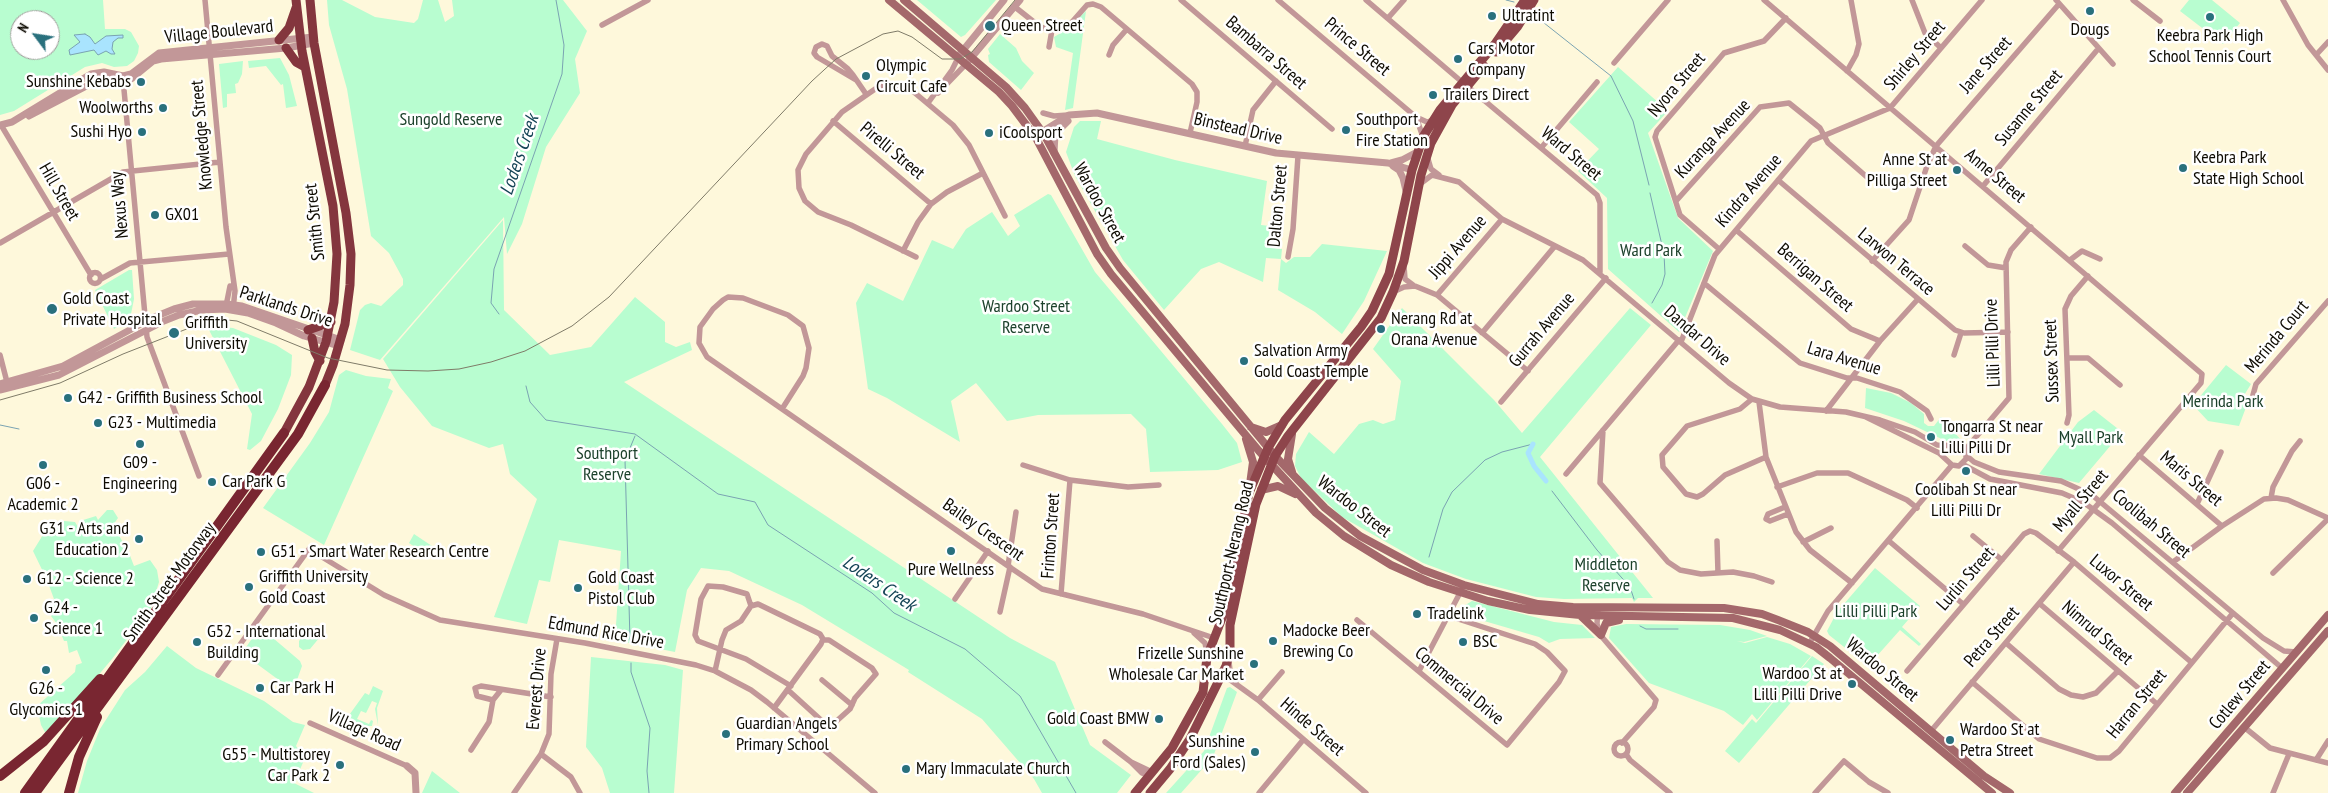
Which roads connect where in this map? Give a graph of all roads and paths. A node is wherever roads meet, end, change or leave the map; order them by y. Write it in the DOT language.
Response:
graph roads {
  1 [pos="205,0"];
  2 [pos="310,0"];
  3 [pos="648,0"];
  4 [pos="889,0"];
  5 [pos="904,0"];
  6 [pos="1004,0"];
  7 [pos="1020,0"];
  8 [pos="1181,0"];
  9 [pos="1278,0"];
  10 [pos="1366,0"];
  11 [pos="1404,0"];
  12 [pos="1668,0"];
  13 [pos="1764,0"];
  14 [pos="1851,0"];
  15 [pos="1912,0"];
  16 [pos="1982,0"];
  17 [pos="2133,0"];
  18 [pos="2283,0"];
  19 [pos="1532,1"];
  20 [pos="2058,2"];
  21 [pos="297,3"];
  22 [pos="1015,7"];
  23 [pos="1388,18"];
  24 [pos="1786,18"];
  25 [pos="2160,21"];
  26 [pos="602,25"];
  27 [pos="1127,29"];
  28 [pos="1052,30"];
  29 [pos="279,40"];
  30 [pos="314,40"];
  31 [pos="300,42"];
  32 [pos="2328,42"];
  33 [pos="1050,47"];
  34 [pos="286,48"];
  35 [pos="1941,48"];
  36 [pos="210,50"];
  37 [pos="962,50"];
  38 [pos="2098,50"];
  39 [pos="1109,54"];
  40 [pos="2316,55"];
  41 [pos="958,58"];
  42 [pos="972,58"];
  43 [pos="1614,63"];
  44 [pos="966,64"];
  45 [pos="2113,64"];
  46 [pos="305,67"];
  47 [pos="2328,70"];
  48 [pos="1847,71"];
  49 [pos="123,79"];
  50 [pos="856,80"];
  51 [pos="1276,81"];
  52 [pos="1598,82"];
  53 [pos="1465,84"];
  54 [pos="866,94"];
  55 [pos="929,101"];
  56 [pos="1890,108"];
  57 [pos="1043,113"];
  58 [pos="1416,117"];
  59 [pos="1070,118"];
  60 [pos="1433,120"];
  61 [pos="834,121"];
  62 [pos="1,128"];
  63 [pos="1332,129"];
  64 [pos="1190,133"];
  65 [pos="1044,134"];
  66 [pos="1823,134"];
  67 [pos="1423,137"];
  68 [pos="1036,138"];
  69 [pos="1245,146"];
  70 [pos="1936,146"];
  71 [pos="1541,148"];
  72 [pos="1417,152"];
  73 [pos="1054,153"];
  74 [pos="1298,156"];
  75 [pos="1426,157"];
  76 [pos="220,162"];
  77 [pos="1388,163"];
  78 [pos="132,170"];
  79 [pos="1412,170"];
  80 [pos="983,173"];
  81 [pos="1441,176"];
  82 [pos="1868,178"];
  83 [pos="1778,180"];
  84 [pos="1419,186"];
  85 [pos="1983,186"];
  86 [pos="1407,193"];
  87 [pos="1676,201"];
  88 [pos="931,204"];
  89 [pos="53,212"];
  90 [pos="1005,216"];
  91 [pos="1502,219"];
  92 [pos="2031,227"];
  93 [pos="1736,230"];
  94 [pos="0,243"];
  95 [pos="1555,246"];
  96 [pos="1965,246"];
  97 [pos="1718,249"];
  98 [pos="903,251"];
  99 [pos="229,254"];
  100 [pos="916,257"];
  101 [pos="1288,257"];
  102 [pos="2100,259"];
  103 [pos="2070,260"];
  104 [pos="1404,261"];
  105 [pos="1872,261"];
  106 [pos="140,262"];
  107 [pos="2006,268"];
  108 [pos="1600,272"];
  109 [pos="2088,276"];
  110 [pos="1606,278"];
  111 [pos="1704,283"];
  112 [pos="1415,286"];
  113 [pos="1393,292"];
  114 [pos="1437,294"];
  115 [pos="1918,299"];
  116 [pos="2328,301"];
  117 [pos="229,307"];
  118 [pos="145,322"];
  119 [pos="330,322"];
  120 [pos="146,331"];
  121 [pos="1961,332"];
  122 [pos="2008,332"];
  123 [pos="1482,333"];
  124 [pos="310,334"];
  125 [pos="326,339"];
  126 [pos="1680,341"];
  127 [pos="1880,341"];
  128 [pos="340,343"];
  129 [pos="0,355"];
  130 [pos="1954,355"];
  131 [pos="2067,358"];
  132 [pos="320,361"];
  133 [pos="1528,371"];
  134 [pos="2203,377"];
  135 [pos="1853,378"];
  136 [pos="5,385"];
  137 [pos="325,385"];
  138 [pos="2120,385"];
  139 [pos="0,390"];
  140 [pos="2253,395"];
  141 [pos="1752,399"];
  142 [pos="1501,402"];
  143 [pos="1759,402"];
  144 [pos="782,409"];
  145 [pos="1826,411"];
  146 [pos="1866,417"];
  147 [pos="1931,419"];
  148 [pos="2067,422"];
  149 [pos="1247,425"];
  150 [pos="1282,425"];
  151 [pos="1294,428"];
  152 [pos="1603,430"];
  153 [pos="1243,432"];
  154 [pos="284,433"];
  155 [pos="2300,442"];
  156 [pos="1950,447"];
  157 [pos="1266,452"];
  158 [pos="2221,452"];
  159 [pos="1966,453"];
  160 [pos="2140,455"];
  161 [pos="1766,458"];
  162 [pos="1946,459"];
  163 [pos="1273,460"];
  164 [pos="1962,464"];
  165 [pos="1022,465"];
  166 [pos="1952,465"];
  167 [pos="1566,474"];
  168 [pos="199,476"];
  169 [pos="1296,479"];
  170 [pos="1070,480"];
  171 [pos="1159,485"];
  172 [pos="1777,487"];
  173 [pos="1261,490"];
  174 [pos="1249,493"];
  175 [pos="2271,498"];
  176 [pos="1303,500"];
  177 [pos="2101,501"];
  178 [pos="2197,504"];
  179 [pos="1785,507"];
  180 [pos="1918,508"];
  181 [pos="2094,509"];
  182 [pos="1016,512"];
  183 [pos="1788,514"];
  184 [pos="2328,518"];
  185 [pos="2222,526"];
  186 [pos="1831,528"];
  187 [pos="2030,531"];
  188 [pos="1973,536"];
  189 [pos="1717,541"];
  190 [pos="1889,541"];
  191 [pos="1803,542"];
  192 [pos="2058,551"];
  193 [pos="988,552"];
  194 [pos="2002,560"];
  195 [pos="2074,562"];
  196 [pos="2173,562"];
  197 [pos="1009,566"];
  198 [pos="1718,573"];
  199 [pos="2273,573"];
  200 [pos="1772,582"];
  201 [pos="1852,583"];
  202 [pos="1463,589"];
  203 [pos="1062,594"];
  204 [pos="955,599"];
  205 [pos="1963,604"];
  206 [pos="2040,604"];
  207 [pos="751,606"];
  208 [pos="1598,607"];
  209 [pos="1000,612"];
  210 [pos="2233,613"];
  211 [pos="1597,615"];
  212 [pos="2328,615"];
  213 [pos="1448,616"];
  214 [pos="1580,616"];
  215 [pos="1630,616"];
  216 [pos="1357,620"];
  217 [pos="2225,621"];
  218 [pos="1220,626"];
  219 [pos="1188,630"];
  220 [pos="2328,631"];
  221 [pos="1601,635"];
  222 [pos="1814,636"];
  223 [pos="1215,637"];
  224 [pos="556,639"];
  225 [pos="823,640"];
  226 [pos="2006,643"];
  227 [pos="1809,644"];
  228 [pos="720,648"];
  229 [pos="1230,652"];
  230 [pos="2296,652"];
  231 [pos="124,655"];
  232 [pos="1207,660"];
  233 [pos="2302,661"];
  234 [pos="2191,662"];
  235 [pos="2282,668"];
  236 [pos="715,671"];
  237 [pos="1419,671"];
  238 [pos="1907,671"];
  239 [pos="2118,671"];
  240 [pos="1282,672"];
  241 [pos="1222,674"];
  242 [pos="218,675"];
  243 [pos="822,680"];
  244 [pos="1972,682"];
  245 [pos="1217,684"];
  246 [pos="1239,684"];
  247 [pos="790,688"];
  248 [pos="500,690"];
  249 [pos="107,697"];
  250 [pos="551,697"];
  251 [pos="494,700"];
  252 [pos="1258,700"];
  253 [pos="2157,704"];
  254 [pos="852,705"];
  255 [pos="774,708"];
  256 [pos="310,723"];
  257 [pos="2244,727"];
  258 [pos="1931,731"];
  259 [pos="1303,740"];
  260 [pos="2328,740"];
  261 [pos="1104,742"];
  262 [pos="1622,743"];
  263 [pos="471,750"];
  264 [pos="541,754"];
  265 [pos="1626,754"];
  266 [pos="2289,754"];
  267 [pos="2316,760"];
  268 [pos="1131,762"];
  269 [pos="2328,763"];
  270 [pos="407,766"];
  271 [pos="1138,770"];
  272 [pos="0,776"];
  273 [pos="1150,776"];
  274 [pos="1158,783"];
  275 [pos="1990,792"];
  276 [pos="25,793"];
  277 [pos="35,793"];
  278 [pos="70,793"];
  279 [pos="416,793"];
  280 [pos="514,793"];
  281 [pos="580,793"];
  282 [pos="875,793"];
  283 [pos="1135,793"];
  284 [pos="1150,793"];
  285 [pos="1259,793"];
  286 [pos="1366,793"];
  287 [pos="1670,793"];
  288 [pos="1815,793"];
  289 [pos="1888,793"];
  290 [pos="2010,793"];
  291 [pos="2175,793"];
  292 [pos="2187,793"];
  293 [pos="2273,793"];
  1 -- 36 [label="street, Knowledge Street"];
  2 -- 30 [label="highway, Smith Street"];
  3 -- 26 [label="street"];
  4 -- 41 [label="main road, Wardoo Street"];
  5 -- 37 [label="main road, Wardoo Street"];
  6 -- 37 [label="street"];
  7 -- 22 [label="street"];
  8 -- 51 [label="street, Bambarra Street"];
  9 -- 58 [label="street, Prince Street"];
  10 -- 23 [label="street, Ward Street"];
  11 -- 23 [label="street"];
  12 -- 43 [label="street"];
  13 -- 24 [label="street, Anne Street"];
  14 -- 48 [label="street"];
  15 -- 35 [label="street"];
  16 -- 35 [label="street, Shirley Street"];
  17 -- 25 [label="street"];
  18 -- 40 [label="street"];
  19 -- 53 [label="main road, Southport-Nerang Road"];
  20 -- 38 [label="street"];
  20 -- 70 [label="street, Jane Street"];
  21 -- 29 [label="highway"];
  21 -- 31 [label="highway, Smith Street"];
  22 -- 28 [label="street"];
  22 -- 42 [label="street"];
  23 -- 53 [label="street, Ward Street"];
  24 -- 48 [label="street, Anne Street"];
  24 -- 87 [label="street, Nyora Street"];
  27 -- 28 [label="street"];
  27 -- 39 [label="street"];
  27 -- 64 [label="street"];
  28 -- 33 [label="street"];
  29 -- 31 [label="street, Village Boulevard"];
  29 -- 36 [label="street, Village Boulevard"];
  30 -- 31 [label="street, Village Boulevard"];
  30 -- 128 [label="highway, Smith Street"];
  31 -- 34 [label="street, Village Boulevard"];
  31 -- 46 [label="highway, Smith Street"];
  32 -- 40 [label="street"];
  34 -- 36 [label="street, Village Boulevard"];
  34 -- 46 [label="highway"];
  35 -- 56 [label="street, Shirley Street"];
  36 -- 49 [label="street, Village Boulevard"];
  36 -- 76 [label="street, Knowledge Street"];
  37 -- 41 [label="street"];
  37 -- 42 [label="main road, Wardoo Street"];
  38 -- 45 [label="street"];
  38 -- 85 [label="street, Susanne Street"];
  40 -- 47 [label="street"];
  41 -- 44 [label="main road, Wardoo Street"];
  41 -- 55 [label="street"];
  42 -- 44 [label="street"];
  42 -- 65 [label="main road, Wardoo Street"];
  44 -- 55 [label="street"];
  44 -- 68 [label="main road, Wardoo Street"];
  46 -- 119 [label="highway, Smith Street"];
  48 -- 56 [label="street, Anne Street"];
  49 -- 62 [label="street"];
  49 -- 78 [label="street, Nexus Way"];
  50 -- 50 [label="street"];
  50 -- 54 [label="street"];
  51 -- 63 [label="street, Bambarra Street"];
  51 -- 69 [label="street"];
  52 -- 71 [label="street"];
  53 -- 60 [label="main road, Southport-Nerang Road"];
  53 -- 71 [label="street, Ward Street"];
  53 -- 75 [label="main road, Southport-Nerang Road"];
  54 -- 55 [label="street"];
  54 -- 61 [label="street"];
  55 -- 80 [label="street"];
  56 -- 66 [label="street, Kindra Avenue"];
  56 -- 70 [label="street, Anne Street"];
  57 -- 59 [label="street, Binstead Drive"];
  58 -- 60 [label="street"];
  58 -- 67 [label="street"];
  59 -- 64 [label="street, Binstead Drive"];
  59 -- 65 [label="street, Binstead Drive"];
  59 -- 73 [label="street"];
  60 -- 67 [label="main road, Southport-Nerang Road"];
  61 -- 88 [label="street, Pirelli Street"];
  61 -- 98 [label="street"];
  62 -- 89 [label="street, Hill Street"];
  64 -- 69 [label="street, Binstead Drive"];
  65 -- 68 [label="main road"];
  65 -- 73 [label="main road, Wardoo Street"];
  66 -- 82 [label="street"];
  66 -- 83 [label="street, Kindra Avenue"];
  66 -- 87 [label="street, Kuranga Avenue"];
  67 -- 72 [label="main road, Southport-Nerang Road"];
  68 -- 153 [label="main road, Wardoo Street"];
  69 -- 74 [label="street, Binstead Drive"];
  70 -- 85 [label="street, Anne Street"];
  70 -- 105 [label="street, Jane Street"];
  71 -- 108 [label="street, Ward Street"];
  72 -- 77 [label="street, Binstead Drive"];
  72 -- 79 [label="main road, Southport-Nerang Road"];
  73 -- 149 [label="main road, Wardoo Street"];
  74 -- 77 [label="street, Binstead Drive"];
  74 -- 101 [label="street, Dalton Street"];
  75 -- 79 [label="main road"];
  75 -- 81 [label="street, Dandar Drive"];
  75 -- 84 [label="main road, Southport-Nerang Road"];
  76 -- 78 [label="street"];
  76 -- 99 [label="street, Knowledge Street"];
  77 -- 79 [label="street, Binstead Drive"];
  77 -- 86 [label="street"];
  78 -- 89 [label="street"];
  78 -- 106 [label="street, Nexus Way"];
  79 -- 86 [label="main road, Southport-Nerang Road"];
  80 -- 88 [label="street"];
  80 -- 90 [label="street"];
  81 -- 84 [label="street"];
  81 -- 91 [label="street, Dandar Drive"];
  83 -- 93 [label="street, Kindra Avenue"];
  83 -- 105 [label="street, Larwon Terrace"];
  84 -- 104 [label="main road, Southport-Nerang Road"];
  85 -- 92 [label="street, Anne Street"];
  86 -- 150 [label="main road, Southport-Nerang Road"];
  87 -- 97 [label="street, Nyora Street"];
  88 -- 98 [label="street"];
  89 -- 94 [label="street"];
  89 -- 106 [label="street, Hill Street"];
  91 -- 95 [label="street, Dandar Drive"];
  91 -- 114 [label="street, Jippi Avenue"];
  92 -- 103 [label="street, Anne Street"];
  92 -- 107 [label="street, Lilli Pilli Drive"];
  93 -- 97 [label="street, Kindra Avenue"];
  93 -- 127 [label="street, Berrigan Street"];
  95 -- 108 [label="street, Dandar Drive"];
  95 -- 123 [label="street"];
  96 -- 107 [label="street"];
  97 -- 111 [label="street, Kindra Avenue"];
  98 -- 100 [label="street"];
  99 -- 106 [label="street"];
  99 -- 117 [label="street, Knowledge Street"];
  102 -- 103 [label="street"];
  103 -- 109 [label="street, Anne Street"];
  104 -- 112 [label="street"];
  104 -- 113 [label="main road, Southport-Nerang Road"];
  105 -- 115 [label="street, Larwon Terrace"];
  106 -- 118 [label="street, Nexus Way"];
  107 -- 122 [label="street, Lilli Pilli Drive"];
  108 -- 110 [label="street, Dandar Drive"];
  109 -- 131 [label="street, Sussex Street"];
  109 -- 134 [label="street, Anne Street"];
  110 -- 126 [label="street, Dandar Drive"];
  110 -- 133 [label="street, Gurrah Avenue"];
  111 -- 126 [label="street, Kindra Avenue"];
  111 -- 135 [label="street, Lara Avenue"];
  112 -- 113 [label="street"];
  112 -- 114 [label="street"];
  113 -- 151 [label="main road, Southport-Nerang Road"];
  114 -- 123 [label="street"];
  115 -- 121 [label="street, Larwon Terrace"];
  115 -- 127 [label="street"];
  116 -- 140 [label="street, Merinda Court"];
  117 -- 118 [label="street, Parklands Drive"];
  117 -- 120 [label="street, Parklands Drive"];
  117 -- 124 [label="street, Parklands Drive"];
  118 -- 120 [label="street, Nexus Way"];
  118 -- 136 [label="street, Parklands Drive"];
  119 -- 124 [label="highway"];
  119 -- 125 [label="highway, Smith Street"];
  120 -- 136 [label="street, Parklands Drive"];
  120 -- 168 [label="street, Nexus Way"];
  121 -- 122 [label="street"];
  121 -- 130 [label="street"];
  122 -- 159 [label="street, Lilli Pilli Drive"];
  123 -- 133 [label="street"];
  124 -- 125 [label="street, Parklands Drive"];
  124 -- 132 [label="highway"];
  125 -- 128 [label="street, Parklands Drive"];
  125 -- 132 [label="highway, Smith Street"];
  126 -- 141 [label="street, Dandar Drive"];
  126 -- 152 [label="street, Kindra Avenue"];
  127 -- 135 [label="street"];
  128 -- 137 [label="highway, Smith Street"];
  129 -- 136 [label="street"];
  131 -- 138 [label="street"];
  131 -- 148 [label="street, Sussex Street"];
  132 -- 154 [label="highway, Smith Street"];
  133 -- 142 [label="street, Gurrah Avenue"];
  134 -- 160 [label="street, Myall Street"];
  135 -- 145 [label="street"];
  135 -- 147 [label="street, Lara Avenue"];
  136 -- 139 [label="street, Parklands Drive"];
  137 -- 249 [label="highway, Smith Street Motorway"];
  141 -- 143 [label="street, Dandar Drive"];
  141 -- 161 [label="street"];
  143 -- 145 [label="street, Dandar Drive"];
  143 -- 161 [label="street"];
  144 -- 144 [label="street, Bailey Crescent"];
  144 -- 193 [label="street, Bailey Crescent"];
  145 -- 146 [label="street, Dandar Drive"];
  146 -- 156 [label="street"];
  146 -- 162 [label="street"];
  149 -- 150 [label="main road"];
  149 -- 157 [label="main road, Wardoo Street"];
  150 -- 157 [label="main road, Southport-Nerang Road"];
  151 -- 163 [label="main road, Southport-Nerang Road"];
  151 -- 169 [label="main road"];
  152 -- 167 [label="street, Kindra Avenue"];
  152 -- 198 [label="street"];
  153 -- 157 [label="main road, Wardoo Street"];
  153 -- 174 [label="main road"];
  154 -- 231 [label="highway, Smith Street Motorway"];
  155 -- 175 [label="street"];
  156 -- 159 [label="street"];
  156 -- 162 [label="street"];
  157 -- 163 [label="main road, Wardoo Street"];
  157 -- 174 [label="main road, Southport-Nerang Road"];
  158 -- 178 [label="street"];
  159 -- 164 [label="street"];
  159 -- 177 [label="street, Coolibah Street"];
  160 -- 177 [label="street, Myall Street"];
  160 -- 178 [label="street, Maris Street"];
  161 -- 172 [label="street"];
  162 -- 166 [label="street"];
  163 -- 169 [label="main road, Wardoo Street"];
  163 -- 173 [label="main road, Southport-Nerang Road"];
  163 -- 176 [label="main road, Wardoo Street"];
  164 -- 166 [label="street"];
  164 -- 181 [label="street, Coolibah Street"];
  165 -- 170 [label="street"];
  166 -- 180 [label="street"];
  169 -- 202 [label="main road, Wardoo Street"];
  170 -- 171 [label="street"];
  170 -- 203 [label="street, Frinton Street"];
  172 -- 179 [label="street"];
  172 -- 180 [label="street"];
  173 -- 176 [label="main road"];
  173 -- 229 [label="main road, Southport-Nerang Road"];
  174 -- 218 [label="main road, Southport-Nerang Road"];
  175 -- 184 [label="street"];
  175 -- 185 [label="street"];
  176 -- 202 [label="main road, Wardoo Street"];
  177 -- 181 [label="street, Myall Street"];
  177 -- 196 [label="street, Coolibah Street"];
  178 -- 185 [label="street, Maris Street"];
  179 -- 183 [label="street"];
  179 -- 183 [label="street"];
  180 -- 190 [label="street"];
  181 -- 192 [label="street, Myall Street"];
  181 -- 217 [label="street, Coolibah Street"];
  182 -- 197 [label="street"];
  183 -- 191 [label="street"];
  184 -- 199 [label="street"];
  185 -- 196 [label="street"];
  186 -- 191 [label="street"];
  187 -- 192 [label="street, Luxor Street"];
  187 -- 194 [label="street, Lurlin Street"];
  188 -- 194 [label="street"];
  189 -- 198 [label="street"];
  190 -- 201 [label="street"];
  190 -- 205 [label="street"];
  191 -- 201 [label="street"];
  192 -- 195 [label="street, Luxor Street"];
  193 -- 197 [label="street, Bailey Crescent"];
  193 -- 204 [label="street"];
  194 -- 205 [label="street, Lurlin Street"];
  195 -- 206 [label="street, Petra Street"];
  195 -- 234 [label="street, Luxor Street"];
  196 -- 210 [label="street, Coolibah Street"];
  197 -- 203 [label="street, Bailey Crescent"];
  197 -- 209 [label="street"];
  198 -- 200 [label="street"];
  201 -- 222 [label="street"];
  202 -- 208 [label="main road, Wardoo Street"];
  202 -- 213 [label="street"];
  202 -- 214 [label="main road, Wardoo Street"];
  203 -- 219 [label="street, Bailey Crescent"];
  205 -- 238 [label="street, Lurlin Street"];
  206 -- 226 [label="street, Petra Street"];
  206 -- 239 [label="street, Nimrud Street"];
  207 -- 225 [label="street"];
  207 -- 228 [label="street"];
  207 -- 228 [label="street"];
  208 -- 211 [label="street"];
  208 -- 222 [label="main road, Wardoo Street"];
  210 -- 217 [label="street, Harran Street"];
  210 -- 230 [label="street, Coolibah Street"];
  211 -- 214 [label="main road, Wardoo Street"];
  211 -- 215 [label="main road, Wardoo Street"];
  211 -- 221 [label="street"];
  212 -- 230 [label="main road, Cotlew Street"];
  213 -- 237 [label="street"];
  213 -- 237 [label="street, Commercial Drive"];
  214 -- 221 [label="main road"];
  215 -- 221 [label="main road"];
  215 -- 227 [label="main road, Wardoo Street"];
  216 -- 237 [label="street, Commercial Drive"];
  217 -- 234 [label="street, Harran Street"];
  217 -- 235 [label="street, Coolibah Street"];
  218 -- 219 [label="street"];
  218 -- 223 [label="main road, Southport-Nerang Road"];
  219 -- 223 [label="street, Bailey Crescent"];
  219 -- 232 [label="street, Bailey Crescent"];
  220 -- 233 [label="main road, Cotlew Street"];
  221 -- 262 [label="street"];
  222 -- 227 [label="street"];
  222 -- 258 [label="main road, Wardoo Street"];
  223 -- 229 [label="main road"];
  223 -- 232 [label="main road, Southport-Nerang Road"];
  224 -- 236 [label="street, Edmund Rice Drive"];
  224 -- 242 [label="street, Edmund Rice Drive"];
  224 -- 250 [label="street, Everest Drive"];
  225 -- 247 [label="street"];
  225 -- 254 [label="street"];
  226 -- 239 [label="street"];
  226 -- 244 [label="street, Petra Street"];
  227 -- 275 [label="main road, Wardoo Street"];
  228 -- 236 [label="street"];
  228 -- 247 [label="street"];
  229 -- 241 [label="main road, Southport-Nerang Road"];
  229 -- 246 [label="street, Hinde Street"];
  230 -- 235 [label="main road, Cotlew Street"];
  231 -- 272 [label="highway"];
  231 -- 276 [label="highway, Smith Street Motorway"];
  232 -- 241 [label="main road"];
  232 -- 273 [label="main road"];
  233 -- 235 [label="main road"];
  233 -- 257 [label="main road, Cotlew Street"];
  234 -- 253 [label="street, Harran Street"];
  235 -- 291 [label="main road, Cotlew Street"];
  236 -- 255 [label="street, Edmund Rice Drive"];
  239 -- 253 [label="street, Nimrud Street"];
  240 -- 252 [label="street"];
  241 -- 245 [label="main road"];
  241 -- 246 [label="street, Hinde Street"];
  243 -- 254 [label="street"];
  244 -- 253 [label="street, Harran Street"];
  244 -- 258 [label="street, Petra Street"];
  245 -- 246 [label="street"];
  245 -- 274 [label="main road"];
  246 -- 252 [label="street, Hinde Street"];
  247 -- 254 [label="street"];
  247 -- 255 [label="street"];
  248 -- 250 [label="street"];
  248 -- 251 [label="street"];
  248 -- 251 [label="street"];
  249 -- 277 [label="highway, Smith Street Motorway"];
  249 -- 278 [label="highway"];
  250 -- 264 [label="street, Everest Drive"];
  251 -- 263 [label="street"];
  252 -- 259 [label="street, Hinde Street"];
  255 -- 282 [label="street, Edmund Rice Drive"];
  256 -- 270 [label="street, Village Road"];
  257 -- 266 [label="street"];
  257 -- 292 [label="main road, Cotlew Street"];
  258 -- 290 [label="main road, Wardoo Street"];
  259 -- 285 [label="street"];
  259 -- 286 [label="street, Hinde Street"];
  260 -- 267 [label="street"];
  261 -- 268 [label="street"];
  262 -- 265 [label="street"];
  262 -- 265 [label="street"];
  264 -- 280 [label="street, Everest Drive"];
  264 -- 281 [label="street"];
  265 -- 287 [label="street"];
  266 -- 267 [label="street"];
  266 -- 293 [label="street"];
  267 -- 269 [label="street"];
  268 -- 271 [label="street"];
  268 -- 273 [label="street"];
  270 -- 279 [label="street"];
  271 -- 273 [label="street"];
  271 -- 283 [label="street"];
  273 -- 274 [label="main road"];
  273 -- 283 [label="main road"];
  274 -- 284 [label="main road"];
  288 -- 289 [label="street"];
}
